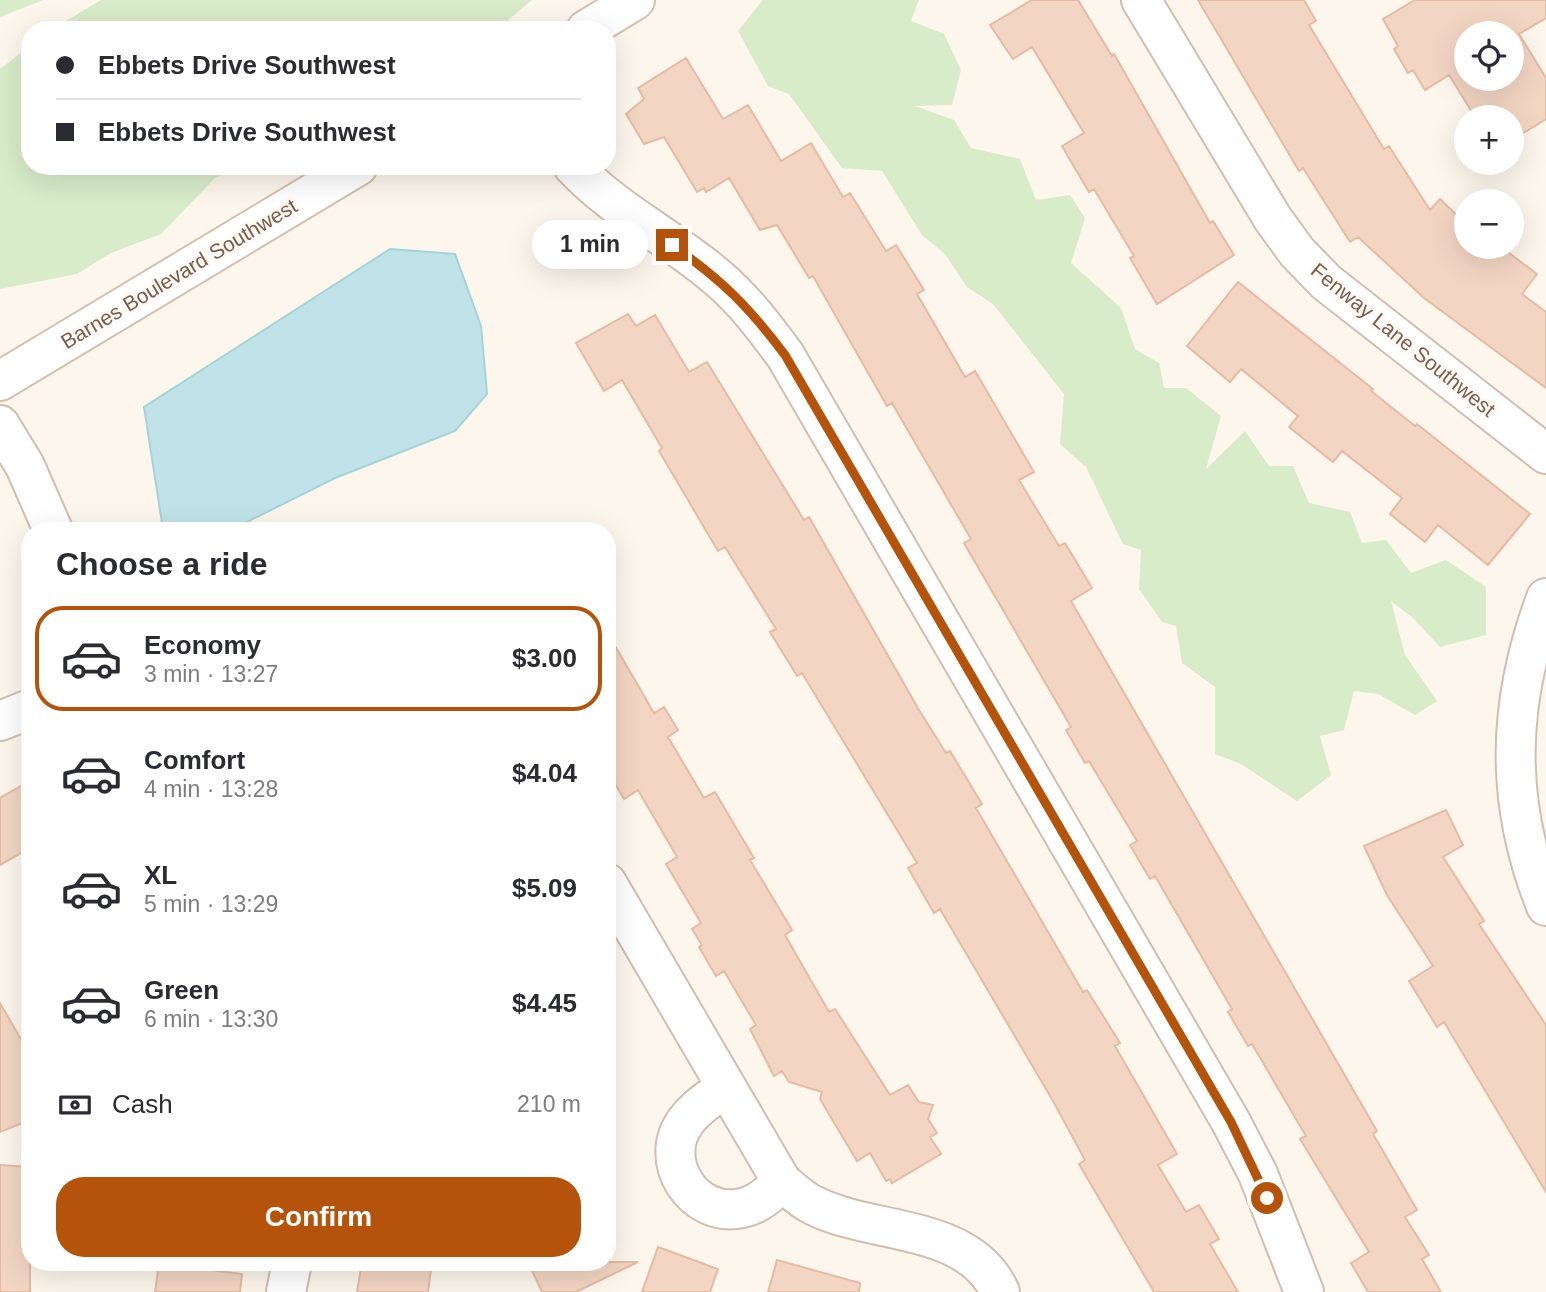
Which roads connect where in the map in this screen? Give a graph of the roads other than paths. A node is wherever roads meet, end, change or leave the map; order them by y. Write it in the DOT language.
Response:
graph roads {
  1 [pos="635,0"];
  2 [pos="1141,0"];
  3 [pos="601,21"];
  4 [pos="343,175"];
  5 [pos="582,175"];
  6 [pos="0,381"];
  7 [pos="0,425"];
  8 [pos="1546,454"];
  9 [pos="50,522"];
  10 [pos="1546,598"];
  11 [pos="21,713"];
  12 [pos="0,721"];
  13 [pos="616,898"];
  14 [pos="1546,906"];
  15 [pos="726,1086"];
  16 [pos="782,1182"];
  17 [pos="290,1271"];
  18 [pos="286,1292"];
  19 [pos="1000,1292"];
  20 [pos="1304,1292"];
  1 -- 3 [label="street"];
  2 -- 8 [label="street, Fenway Lane Southwest"];
  4 -- 6 [label="street, Barnes Boulevard Southwest"];
  5 -- 20 [label="street"];
  7 -- 9 [label="street"];
  10 -- 14 [label="street"];
  11 -- 12 [label="street"];
  13 -- 15 [label="street"];
  15 -- 16 [label="street"];
  15 -- 16 [label="street"];
  16 -- 19 [label="street"];
  17 -- 18 [label="street"];
}
